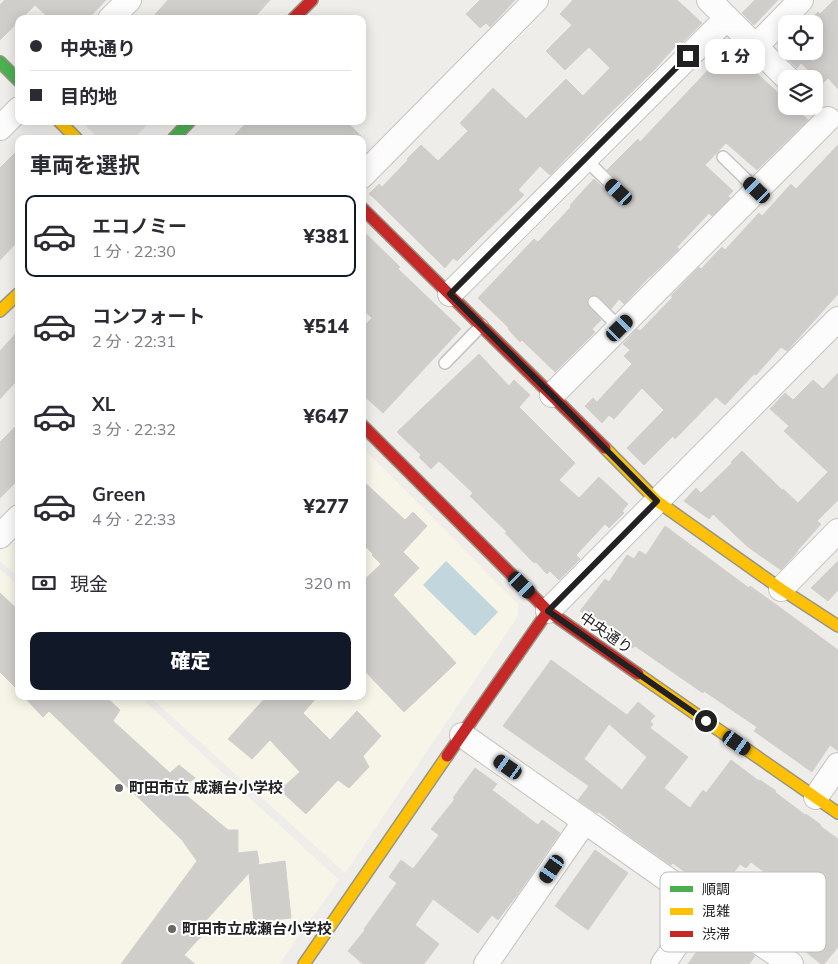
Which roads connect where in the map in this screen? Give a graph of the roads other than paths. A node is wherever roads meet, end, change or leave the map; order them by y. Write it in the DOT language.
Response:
graph roads {
  1 [pos="128,0"];
  2 [pos="312,0"];
  3 [pos="536,0"];
  4 [pos="709,0"];
  5 [pos="801,0"];
  6 [pos="114,15"];
  7 [pos="297,15"];
  8 [pos="727,18"];
  9 [pos="756,46"];
  10 [pos="0,62"];
  11 [pos="779,70"];
  12 [pos="15,76"];
  13 [pos="15,113"];
  14 [pos="826,118"];
  15 [pos="63,125"];
  16 [pos="186,125"];
  17 [pos="0,128"];
  18 [pos="73,135"];
  19 [pos="177,135"];
  20 [pos="723,157"];
  21 [pos="585,159"];
  22 [pos="366,172"];
  23 [pos="757,190"];
  24 [pos="619,192"];
  25 [pos="366,212"];
  26 [pos="450,294"];
  27 [pos="15,297"];
  28 [pos="594,302"];
  29 [pos="0,311"];
  30 [pos="838,319"];
  31 [pos="482,326"];
  32 [pos="620,328"];
  33 [pos="445,363"];
  34 [pos="552,395"];
  35 [pos="366,429"];
  36 [pos="657,501"];
  37 [pos="15,521"];
  38 [pos="838,530"];
  39 [pos="0,536"];
  40 [pos="782,588"];
  41 [pos="548,611"];
  42 [pos="838,626"];
  43 [pos="462,735"];
  44 [pos="838,765"];
  45 [pos="816,797"];
  46 [pos="838,813"];
  47 [pos="585,821"];
  48 [pos="660,874"];
  49 [pos="671,952"];
  50 [pos="774,952"];
  51 [pos="304,964"];
  52 [pos="486,964"];
  53 [pos="663,964"];
  54 [pos="792,964"];
  1 -- 6 [label="street"];
  2 -- 7 [label="street"];
  3 -- 22 [label="street"];
  4 -- 8 [label="street"];
  5 -- 9 [label="street"];
  8 -- 9 [label="street"];
  8 -- 21 [label="street"];
  9 -- 11 [label="street"];
  10 -- 12 [label="street"];
  13 -- 17 [label="street"];
  14 -- 23 [label="street"];
  15 -- 18 [label="street"];
  16 -- 19 [label="street"];
  20 -- 23 [label="lane"];
  21 -- 24 [label="lane"];
  21 -- 26 [label="street"];
  23 -- 32 [label="street"];
  25 -- 26 [label="street"];
  26 -- 31 [label="street"];
  27 -- 29 [label="street"];
  28 -- 32 [label="lane"];
  30 -- 36 [label="street"];
  31 -- 33 [label="lane"];
  31 -- 34 [label="street"];
  32 -- 34 [label="street"];
  34 -- 36 [label="street"];
  35 -- 41 [label="street, 中央通り"];
  36 -- 40 [label="street"];
  36 -- 41 [label="street"];
  37 -- 39 [label="street"];
  38 -- 40 [label="street"];
  40 -- 42 [label="street"];
  41 -- 43 [label="street"];
  41 -- 45 [label="street, 中央通り"];
  43 -- 47 [label="street"];
  43 -- 51 [label="street"];
  44 -- 45 [label="street"];
  45 -- 46 [label="street, 中央通り"];
  47 -- 48 [label="street"];
  47 -- 52 [label="street"];
  49 -- 53 [label="street"];
  50 -- 54 [label="street"];
}
